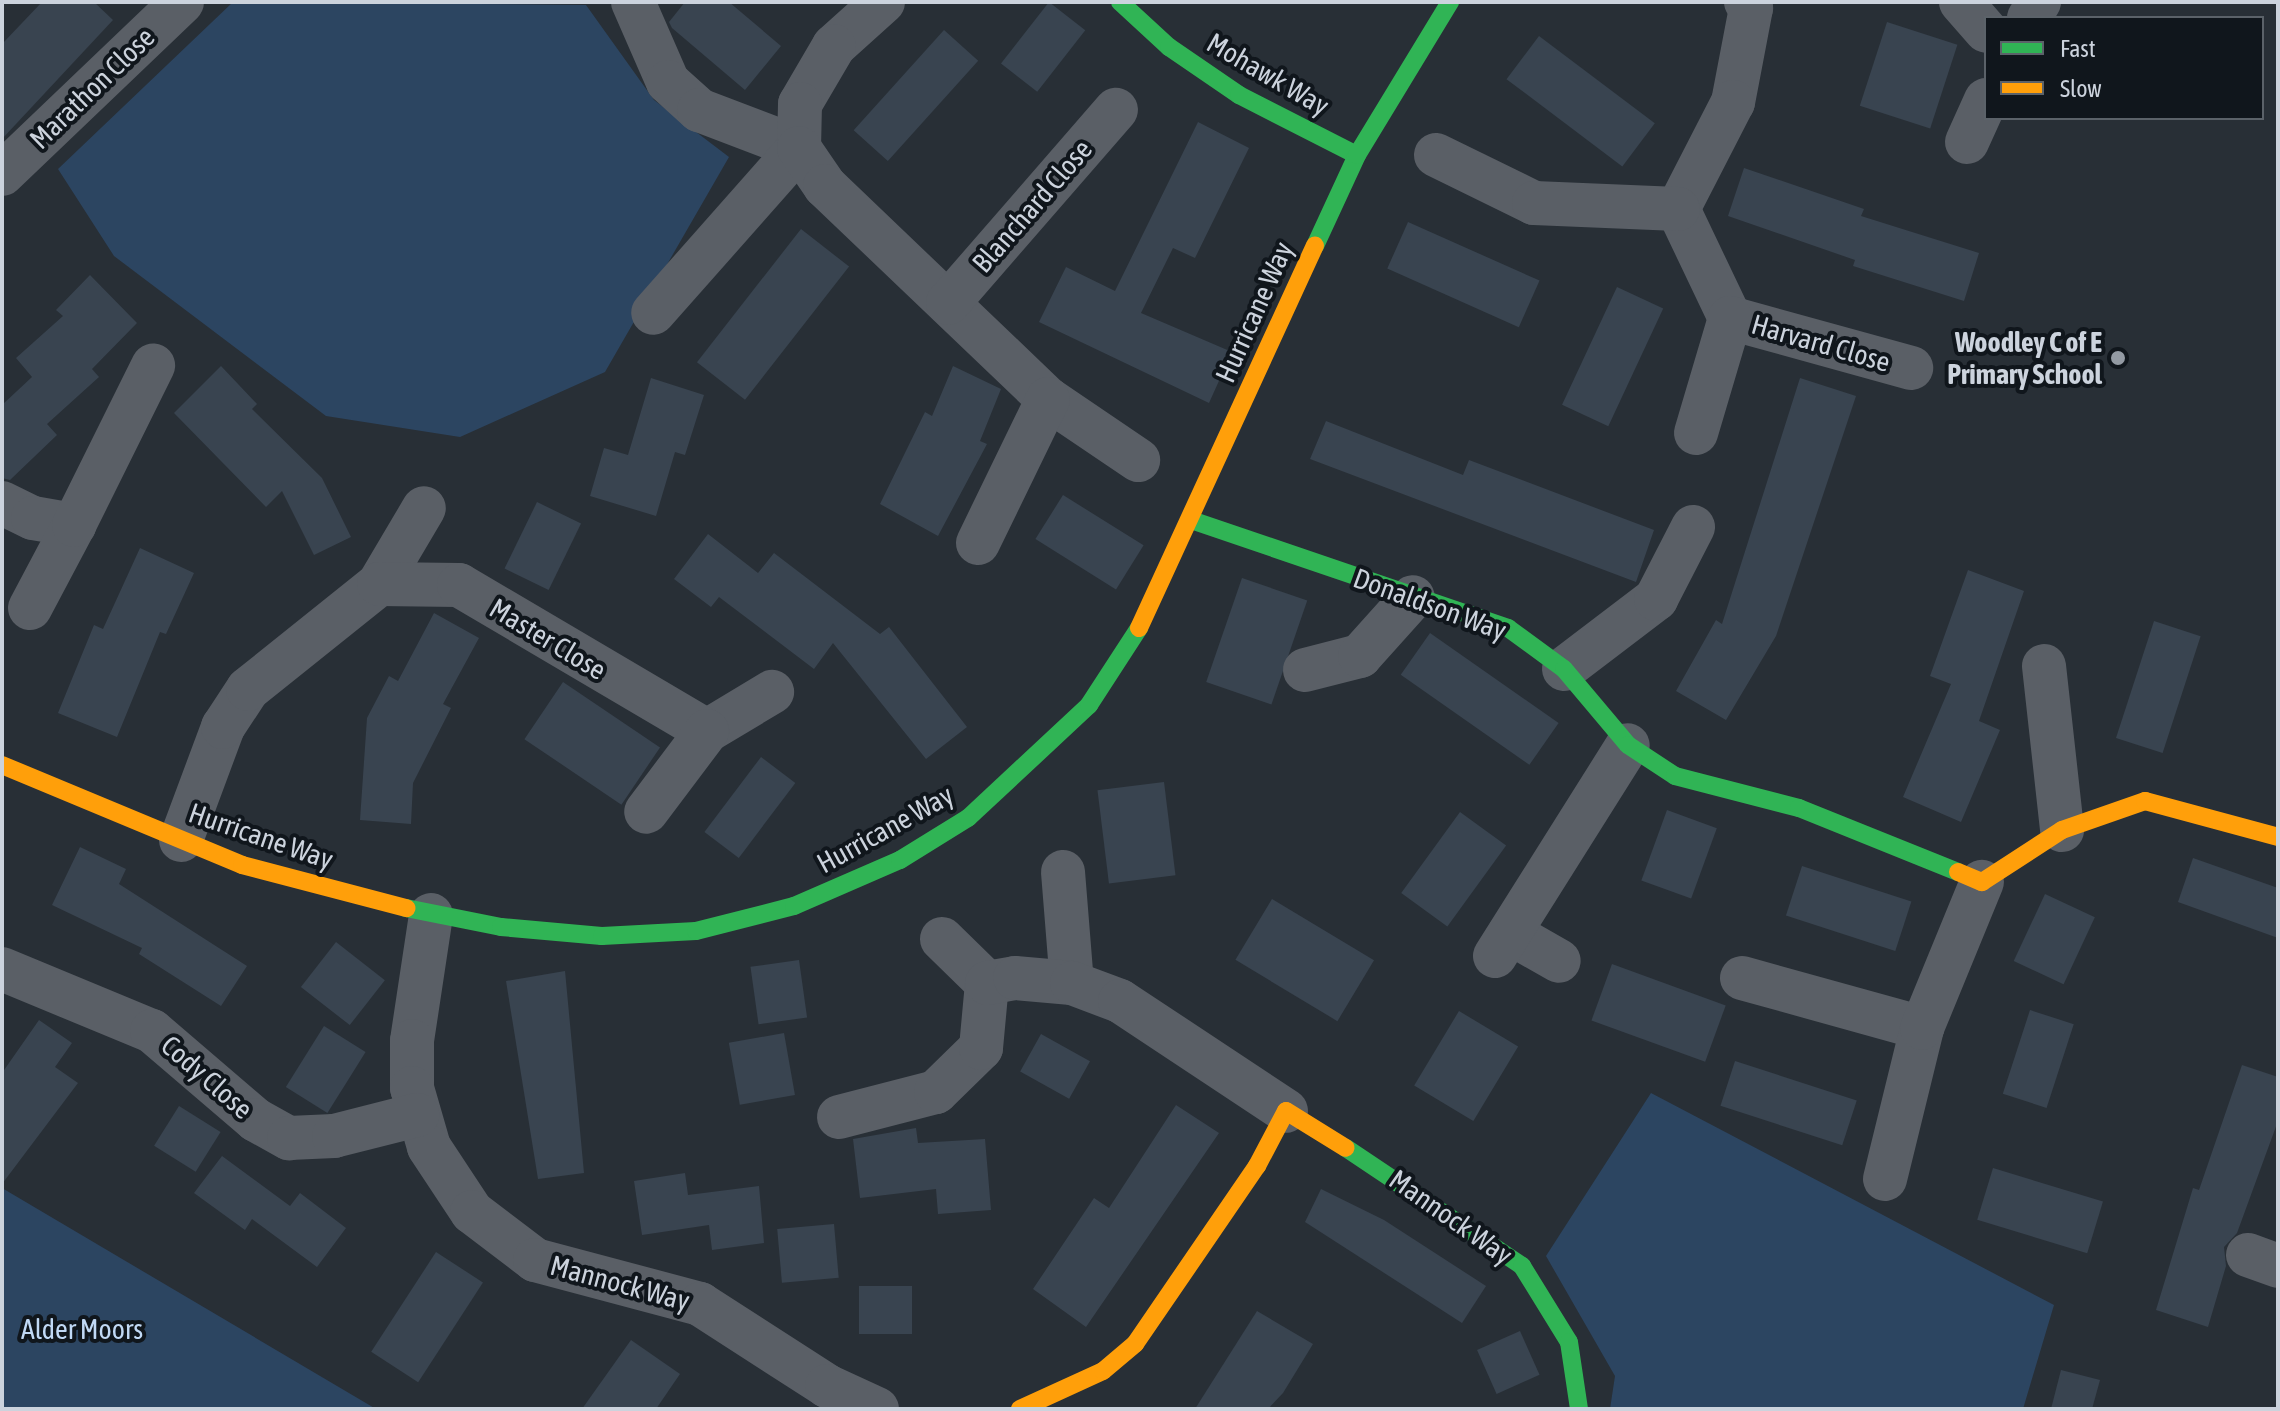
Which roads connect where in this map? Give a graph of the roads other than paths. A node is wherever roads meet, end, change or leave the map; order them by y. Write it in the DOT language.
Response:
graph roads {
  1 [pos="182,2"];
  2 [pos="633,2"];
  3 [pos="883,2"];
  4 [pos="1120,2"];
  5 [pos="1450,2"];
  6 [pos="1961,2"];
  7 [pos="1755,4"];
  8 [pos="1984,29"];
  9 [pos="1984,104"];
  10 [pos="1116,110"];
  11 [pos="1967,142"];
  12 [pos="799,148"];
  13 [pos="1357,155"];
  14 [pos="1436,155"];
  15 [pos="2,174"];
  16 [pos="1678,209"];
  17 [pos="948,303"];
  18 [pos="653,313"];
  19 [pos="1730,318"];
  20 [pos="153,366"];
  21 [pos="1911,368"];
  22 [pos="1048,399"];
  23 [pos="1696,433"];
  24 [pos="1138,460"];
  25 [pos="2,503"];
  26 [pos="424,508"];
  27 [pos="1194,521"];
  28 [pos="74,525"];
  29 [pos="1693,527"];
  30 [pos="978,543"];
  31 [pos="379,584"];
  32 [pos="1413,597"];
  33 [pos="30,608"];
  34 [pos="2044,666"];
  35 [pos="1564,669"];
  36 [pos="1305,670"];
  37 [pos="772,692"];
  38 [pos="707,731"];
  39 [pos="1628,745"];
  40 [pos="2,765"];
  41 [pos="646,812"];
  42 [pos="2062,830"];
  43 [pos="2278,837"];
  44 [pos="181,840"];
  45 [pos="1063,872"];
  46 [pos="1982,882"];
  47 [pos="431,915"];
  48 [pos="942,939"];
  49 [pos="1559,961"];
  50 [pos="2,969"];
  51 [pos="1742,978"];
  52 [pos="987,983"];
  53 [pos="1072,983"];
  54 [pos="1922,1028"];
  55 [pos="1286,1111"];
  56 [pos="417,1115"];
  57 [pos="839,1117"];
  58 [pos="1885,1179"];
  59 [pos="1084,1397"];
  60 [pos="877,1409"];
  61 [pos="1020,1409"];
  62 [pos="1579,1409"];
  1 -- 15 [label="street, Marathon Close"];
  2 -- 12 [label="street"];
  3 -- 12 [label="street"];
  4 -- 13 [label="street, Mohawk Way"];
  5 -- 13 [label="street, Hurricane Way"];
  6 -- 8 [label="street"];
  7 -- 16 [label="street"];
  9 -- 11 [label="street"];
  10 -- 17 [label="street, Blanchard Close"];
  12 -- 17 [label="street"];
  12 -- 18 [label="street"];
  13 -- 27 [label="street, Hurricane Way"];
  14 -- 16 [label="street"];
  16 -- 19 [label="street, Harvard Close"];
  17 -- 22 [label="street"];
  19 -- 21 [label="street, Harvard Close"];
  19 -- 23 [label="street, Harvard Close"];
  20 -- 28 [label="street"];
  22 -- 24 [label="street"];
  22 -- 30 [label="street"];
  25 -- 28 [label="street"];
  26 -- 31 [label="street"];
  27 -- 32 [label="street, Donaldson Way"];
  27 -- 47 [label="street, Hurricane Way"];
  28 -- 33 [label="street"];
  29 -- 35 [label="street"];
  31 -- 38 [label="street, Master Close"];
  31 -- 44 [label="street"];
  32 -- 35 [label="street, Donaldson Way"];
  32 -- 36 [label="street"];
  34 -- 42 [label="street"];
  35 -- 39 [label="street, Donaldson Way"];
  37 -- 38 [label="street"];
  38 -- 41 [label="street"];
  39 -- 46 [label="street, Donaldson Way"];
  39 -- 49 [label="street"];
  40 -- 44 [label="street, Hurricane Way"];
  42 -- 43 [label="street"];
  42 -- 46 [label="street"];
  44 -- 47 [label="street, Hurricane Way"];
  45 -- 53 [label="street"];
  46 -- 54 [label="street"];
  47 -- 56 [label="street, Mannock Way"];
  48 -- 52 [label="street"];
  50 -- 56 [label="street, Cody Close"];
  51 -- 54 [label="street"];
  52 -- 53 [label="street, Mannock Way"];
  52 -- 57 [label="street"];
  53 -- 55 [label="street, Mannock Way"];
  54 -- 58 [label="street"];
  55 -- 59 [label="street"];
  55 -- 62 [label="street, Mannock Way"];
  56 -- 60 [label="street, Mannock Way"];
  59 -- 61 [label="street"];
}
